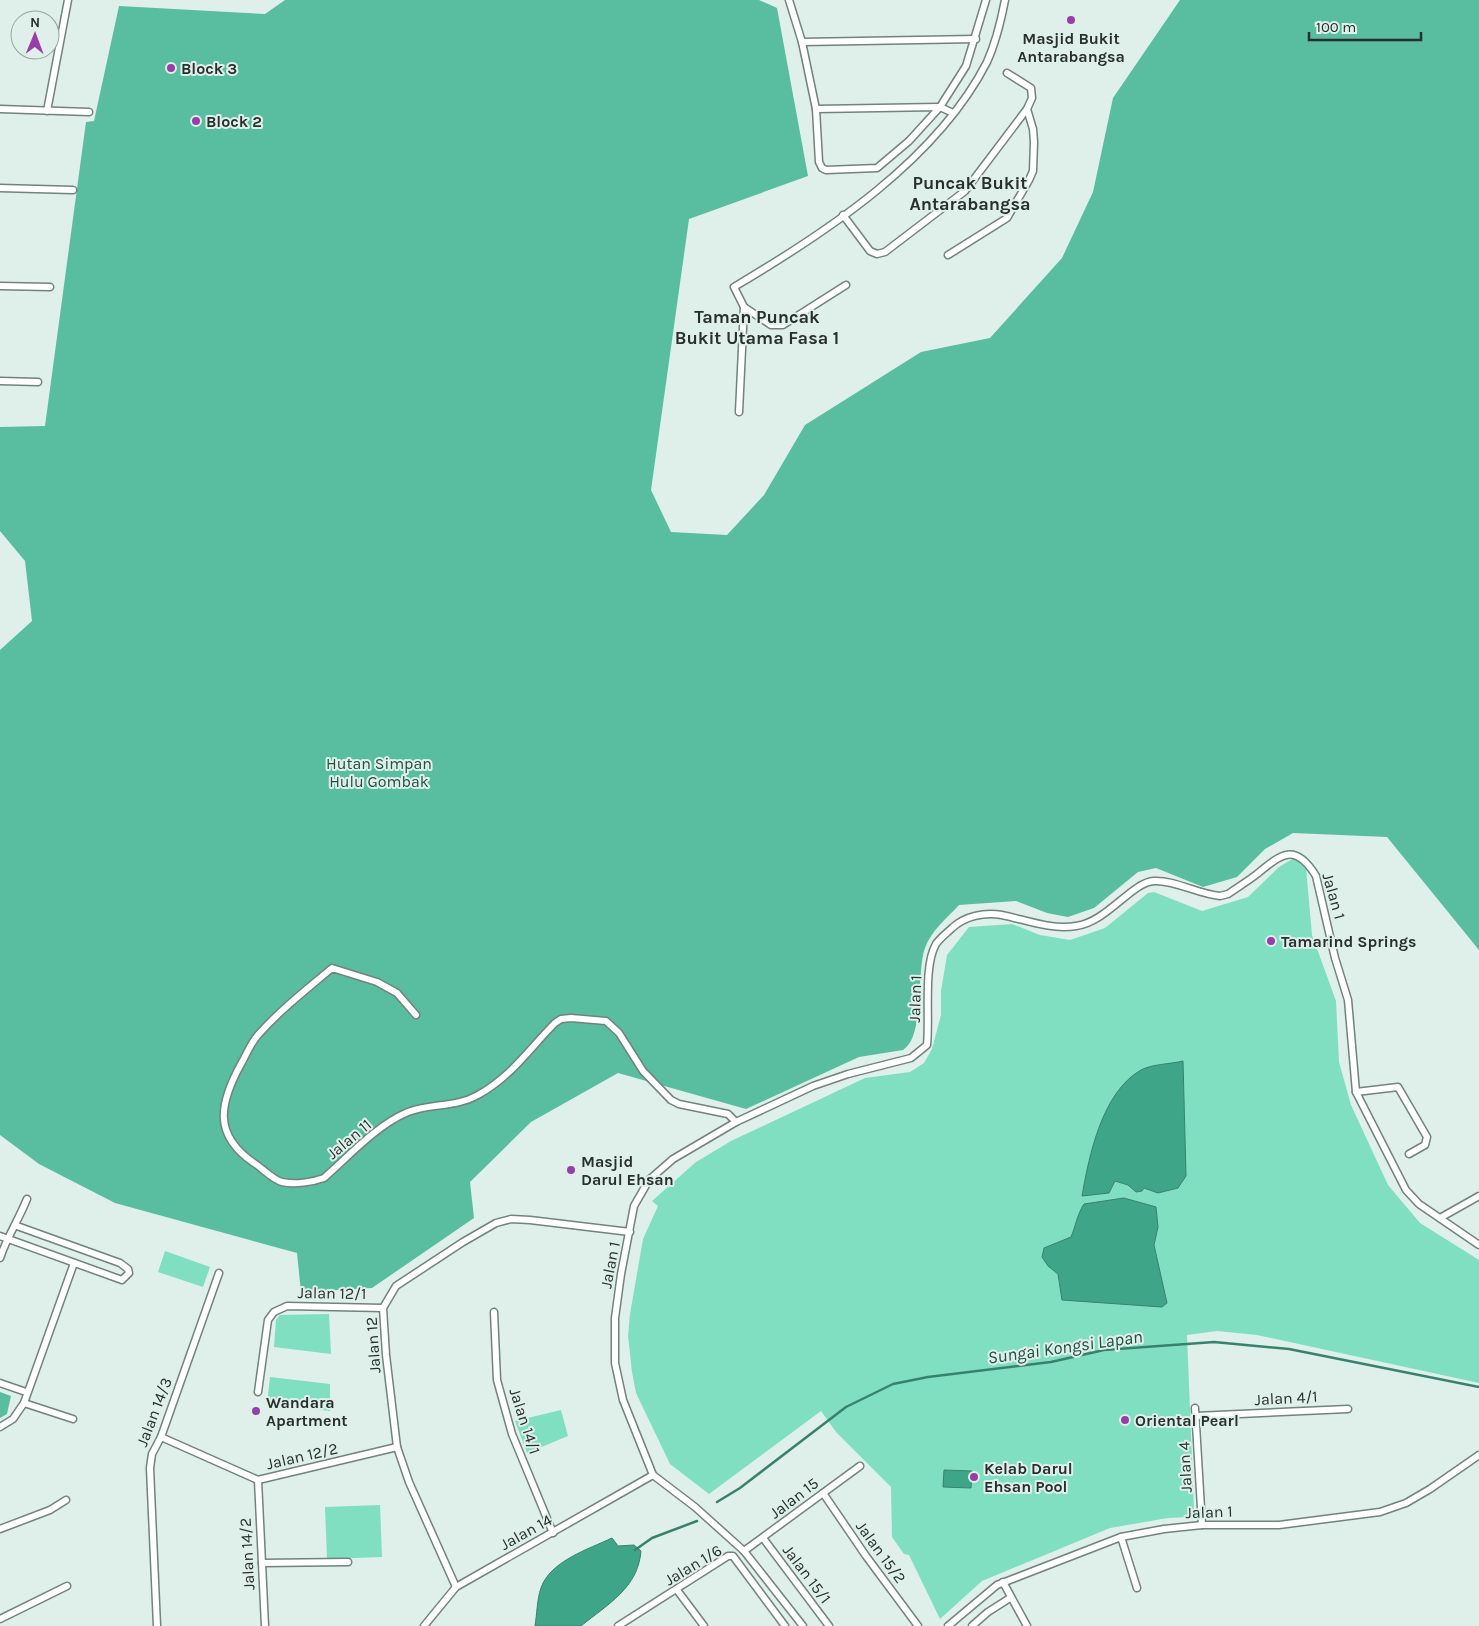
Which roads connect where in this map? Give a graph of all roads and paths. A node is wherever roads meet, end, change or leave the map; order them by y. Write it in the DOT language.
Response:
graph roads {
  1 [pos="68,0"];
  2 [pos="789,0"];
  3 [pos="986,0"];
  4 [pos="1005,0"];
  5 [pos="976,38"];
  6 [pos="802,42"];
  7 [pos="1006,73"];
  8 [pos="940,107"];
  9 [pos="816,109"];
  10 [pos="1027,109"];
  11 [pos="0,110"];
  12 [pos="47,111"];
  13 [pos="90,112"];
  14 [pos="953,113"];
  15 [pos="0,188"];
  16 [pos="73,190"];
  17 [pos="842,215"];
  18 [pos="948,255"];
  19 [pos="846,285"];
  20 [pos="0,286"];
  21 [pos="50,287"];
  22 [pos="744,307"];
  23 [pos="0,381"];
  24 [pos="38,382"];
  25 [pos="740,412"];
  26 [pos="416,1015"];
  27 [pos="1356,1092"];
  28 [pos="736,1122"];
  29 [pos="1409,1154"];
  30 [pos="1479,1196"];
  31 [pos="27,1199"];
  32 [pos="1440,1218"];
  33 [pos="17,1226"];
  34 [pos="630,1232"];
  35 [pos="4,1237"];
  36 [pos="1479,1245"];
  37 [pos="0,1258"];
  38 [pos="74,1263"];
  39 [pos="219,1274"];
  40 [pos="384,1308"];
  41 [pos="494,1312"];
  42 [pos="0,1383"];
  43 [pos="26,1392"];
  44 [pos="258,1392"];
  45 [pos="24,1403"];
  46 [pos="1195,1408"];
  47 [pos="1348,1409"];
  48 [pos="1196,1416"];
  49 [pos="72,1419"];
  50 [pos="0,1427"];
  51 [pos="161,1437"];
  52 [pos="397,1447"];
  53 [pos="1479,1455"];
  54 [pos="860,1466"];
  55 [pos="653,1475"];
  56 [pos="258,1480"];
  57 [pos="823,1493"];
  58 [pos="66,1500"];
  59 [pos="1202,1525"];
  60 [pos="0,1529"];
  61 [pos="553,1533"];
  62 [pos="763,1538"];
  63 [pos="1121,1538"];
  64 [pos="744,1551"];
  65 [pos="348,1562"];
  66 [pos="262,1563"];
  67 [pos="1003,1582"];
  68 [pos="68,1586"];
  69 [pos="456,1587"];
  70 [pos="1137,1588"];
  71 [pos="677,1590"];
  72 [pos="1010,1598"];
  73 [pos="0,1618"];
  74 [pos="797,1619"];
  75 [pos="157,1626"];
  76 [pos="265,1626"];
  77 [pos="424,1626"];
  78 [pos="619,1626"];
  79 [pos="704,1626"];
  80 [pos="787,1626"];
  81 [pos="803,1626"];
  82 [pos="829,1626"];
  83 [pos="918,1626"];
  84 [pos="948,1626"];
  85 [pos="972,1626"];
  86 [pos="1027,1626"];
  1 -- 12 [label="street"];
  2 -- 6 [label="street"];
  3 -- 5 [label="street"];
  4 -- 14 [label="street"];
  5 -- 6 [label="street"];
  5 -- 8 [label="street"];
  6 -- 9 [label="street"];
  7 -- 10 [label="street"];
  8 -- 9 [label="street"];
  8 -- 9 [label="street"];
  8 -- 14 [label="street"];
  10 -- 17 [label="street"];
  10 -- 18 [label="street"];
  11 -- 12 [label="street"];
  12 -- 13 [label="street"];
  14 -- 17 [label="street"];
  15 -- 16 [label="street"];
  17 -- 22 [label="street"];
  19 -- 22 [label="street"];
  20 -- 21 [label="street"];
  22 -- 25 [label="street"];
  23 -- 24 [label="street"];
  26 -- 28 [label="street, Jalan 11"];
  27 -- 28 [label="street, Jalan 1"];
  27 -- 29 [label="street"];
  27 -- 32 [label="street, Jalan 1"];
  28 -- 34 [label="street, Jalan 1"];
  30 -- 32 [label="street"];
  31 -- 33 [label="street"];
  32 -- 36 [label="street, Jalan 1"];
  33 -- 35 [label="street"];
  33 -- 38 [label="street"];
  34 -- 40 [label="street, Jalan 12"];
  34 -- 55 [label="street, Jalan 1"];
  35 -- 37 [label="street"];
  35 -- 38 [label="street"];
  38 -- 43 [label="street"];
  39 -- 51 [label="street, Jalan 14/3"];
  40 -- 44 [label="street, Jalan 12/1"];
  40 -- 52 [label="street, Jalan 12"];
  41 -- 61 [label="street, Jalan 14/1"];
  42 -- 43 [label="street"];
  43 -- 45 [label="street"];
  45 -- 49 [label="street"];
  45 -- 50 [label="street"];
  46 -- 48 [label="street, Jalan 4"];
  47 -- 48 [label="street, Jalan 4/1"];
  48 -- 59 [label="street, Jalan 4"];
  51 -- 56 [label="street, Jalan 12/2"];
  51 -- 75 [label="street, Jalan 14/3"];
  52 -- 56 [label="street, Jalan 12/2"];
  52 -- 69 [label="street, Jalan 12"];
  53 -- 59 [label="street, Jalan 1"];
  54 -- 57 [label="street, Jalan 15"];
  55 -- 61 [label="street, Jalan 14"];
  55 -- 64 [label="street"];
  56 -- 66 [label="street, Jalan 14/2"];
  57 -- 62 [label="street, Jalan 15"];
  57 -- 83 [label="street, Jalan 15/2"];
  58 -- 60 [label="street"];
  59 -- 63 [label="street, Jalan 1"];
  61 -- 69 [label="street, Jalan 14"];
  62 -- 64 [label="street, Jalan 15"];
  62 -- 82 [label="street, Jalan 15/1"];
  63 -- 67 [label="street, Jalan 1"];
  63 -- 70 [label="street"];
  64 -- 74 [label="street"];
  65 -- 66 [label="street"];
  66 -- 76 [label="street, Jalan 14/2"];
  67 -- 72 [label="street"];
  67 -- 84 [label="street, Jalan 1"];
  68 -- 73 [label="street"];
  69 -- 77 [label="street, Jalan 14"];
  71 -- 78 [label="street, Jalan 1/6"];
  71 -- 79 [label="street"];
  71 -- 80 [label="street, Jalan 1/6"];
  72 -- 85 [label="street"];
  72 -- 86 [label="street"];
  74 -- 80 [label="street"];
  74 -- 81 [label="street"];
}
